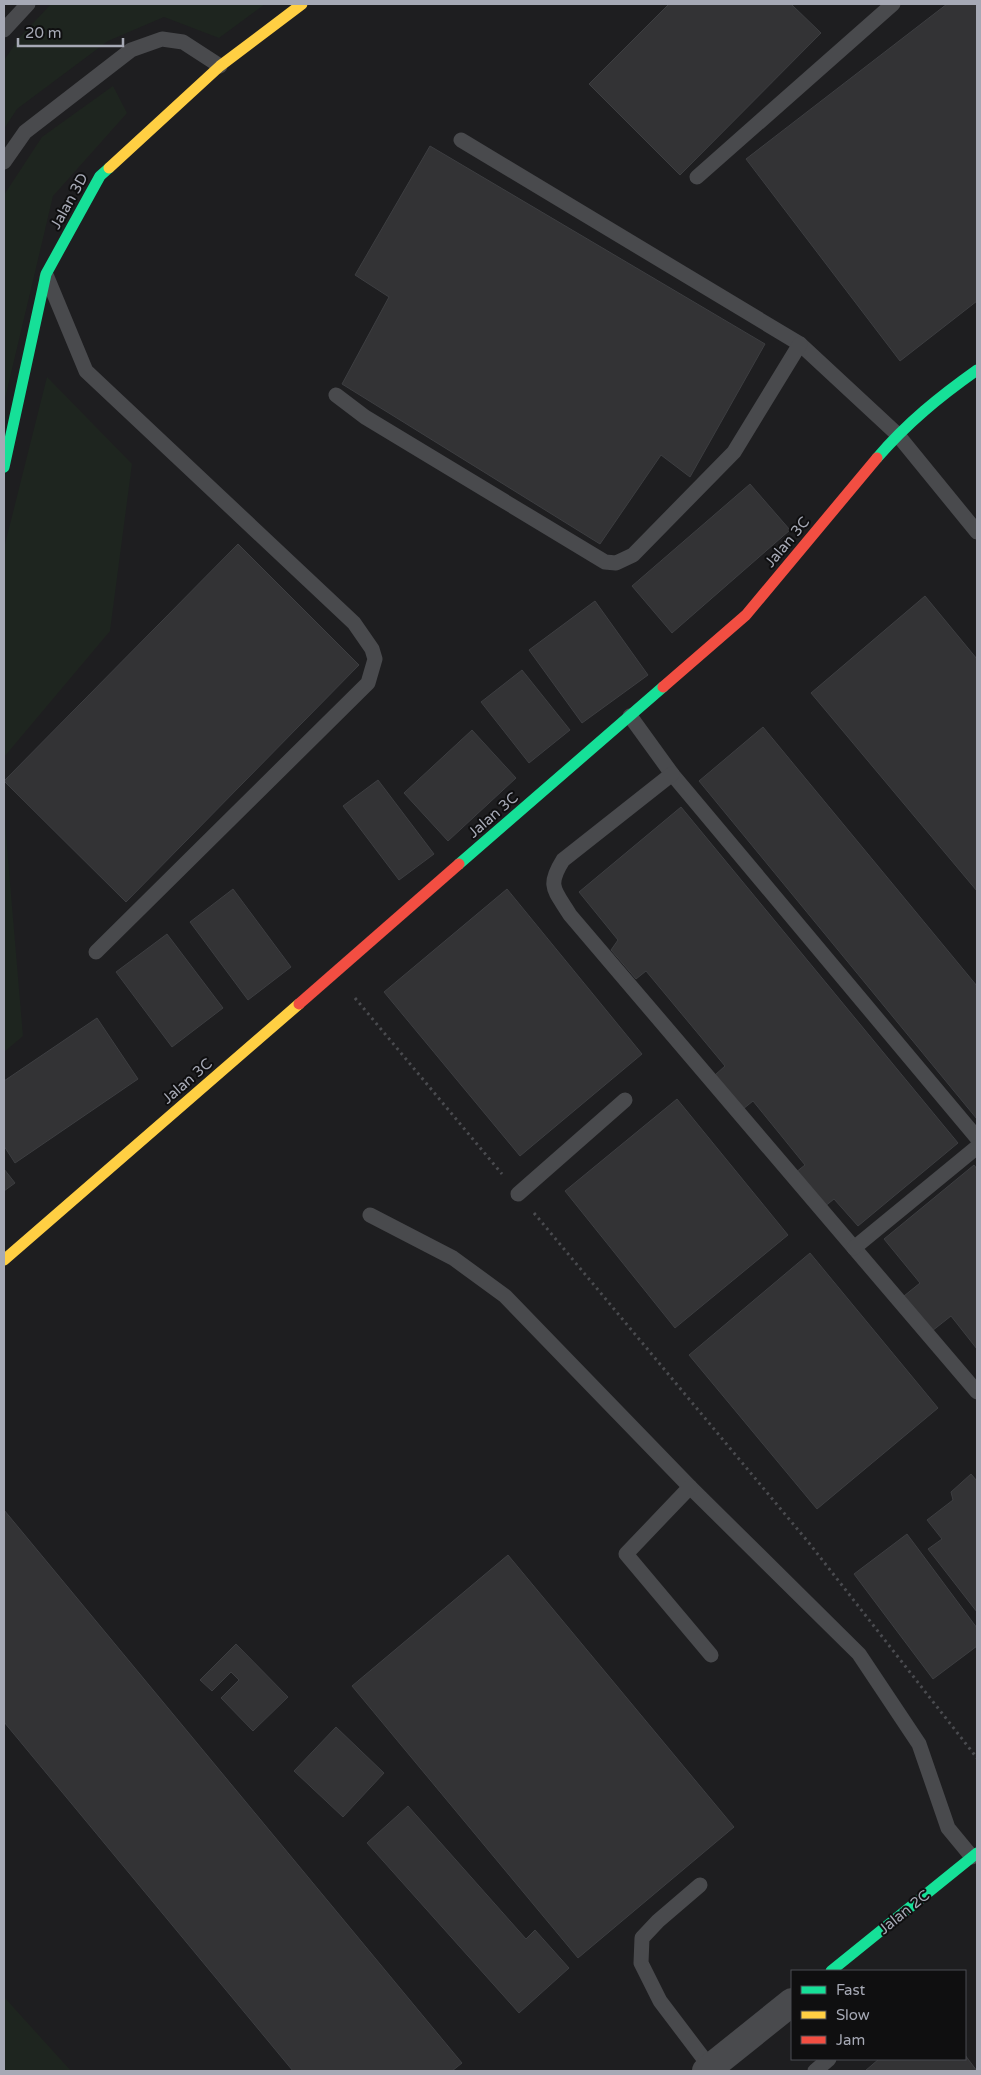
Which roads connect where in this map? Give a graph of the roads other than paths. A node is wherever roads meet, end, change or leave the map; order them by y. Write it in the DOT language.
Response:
graph roads {
  1 [pos="28,4"];
  2 [pos="302,4"];
  3 [pos="893,4"];
  4 [pos="4,30"];
  5 [pos="220,66"];
  6 [pos="461,140"];
  7 [pos="4,162"];
  8 [pos="697,177"];
  9 [pos="46,274"];
  10 [pos="800,344"];
  11 [pos="977,370"];
  12 [pos="336,395"];
  13 [pos="896,434"];
  14 [pos="4,467"];
  15 [pos="977,532"];
  16 [pos="630,716"];
  17 [pos="672,774"];
  18 [pos="96,952"];
  19 [pos="625,1100"];
  20 [pos="977,1138"];
  21 [pos="977,1147"];
  22 [pos="518,1194"];
  23 [pos="370,1215"];
  24 [pos="854,1248"];
  25 [pos="4,1260"];
  26 [pos="977,1392"];
  27 [pos="690,1487"];
  28 [pos="712,1655"];
  29 [pos="975,1855"];
  30 [pos="700,1885"];
  31 [pos="832,1970"];
  32 [pos="791,2003"];
  33 [pos="828,2060"];
  34 [pos="708,2069"];
  35 [pos="815,2071"];
  1 -- 4 [label="lane"];
  2 -- 5 [label="street, Jalan 3D"];
  3 -- 8 [label="lane"];
  5 -- 7 [label="lane"];
  5 -- 9 [label="street, Jalan 3D"];
  6 -- 10 [label="lane"];
  9 -- 14 [label="street, Jalan 3D"];
  9 -- 18 [label="lane"];
  10 -- 12 [label="lane"];
  10 -- 13 [label="lane"];
  11 -- 13 [label="street, Jalan 3C"];
  13 -- 15 [label="lane"];
  13 -- 16 [label="street, Jalan 3C"];
  16 -- 17 [label="lane"];
  16 -- 25 [label="street, Jalan 3C"];
  17 -- 20 [label="lane"];
  17 -- 24 [label="lane"];
  19 -- 22 [label="lane"];
  21 -- 24 [label="lane"];
  23 -- 27 [label="lane"];
  24 -- 26 [label="lane"];
  27 -- 28 [label="lane"];
  27 -- 29 [label="lane"];
  29 -- 31 [label="street, Jalan 2C"];
  30 -- 34 [label="lane"];
  32 -- 34 [label="street"];
  33 -- 35 [label="lane"];
}
